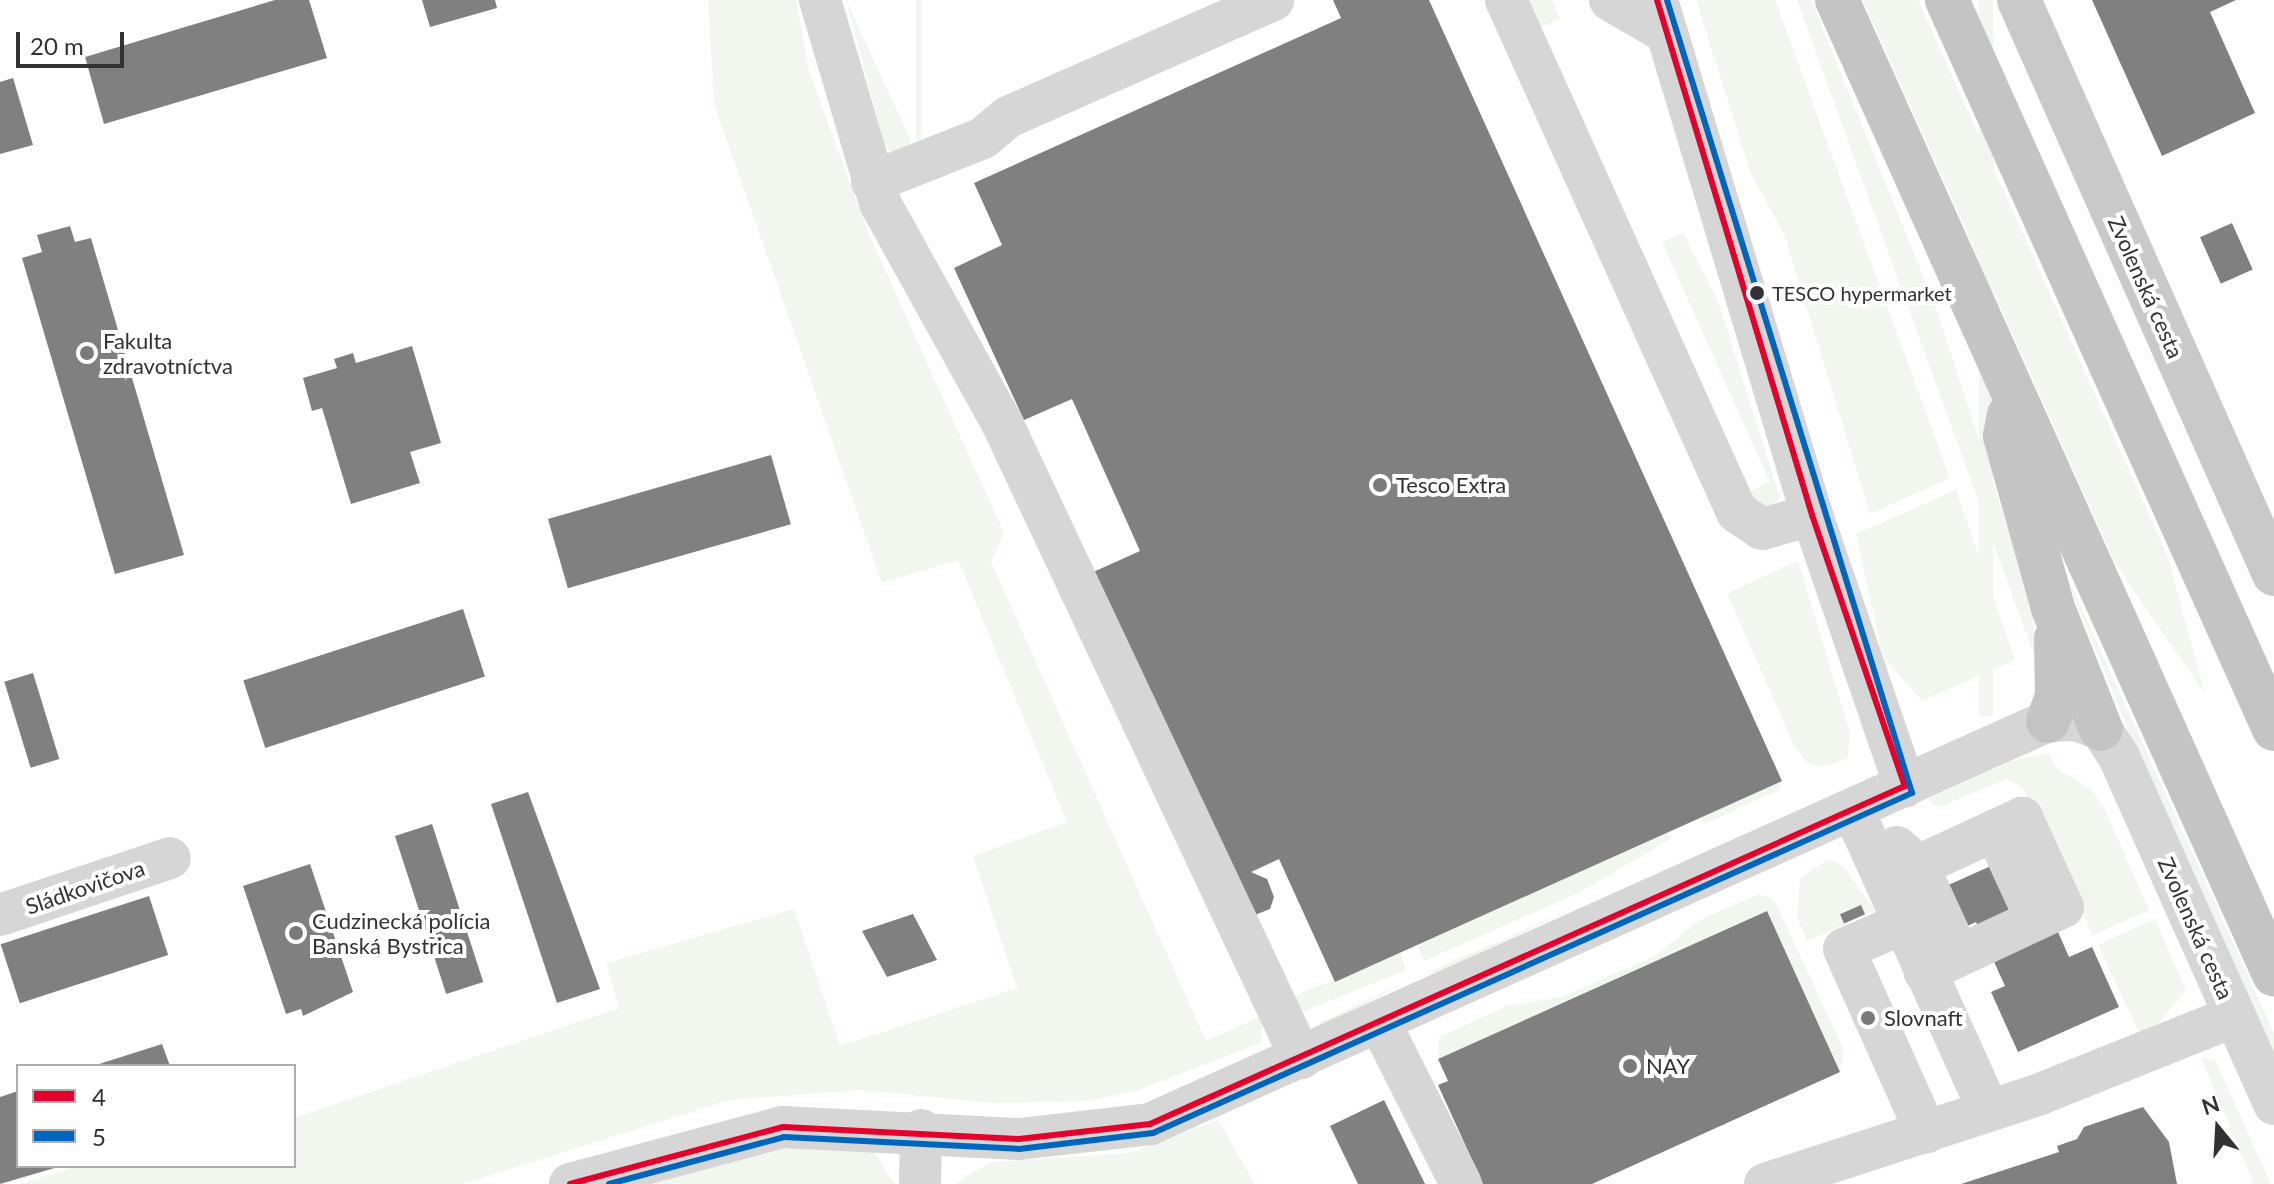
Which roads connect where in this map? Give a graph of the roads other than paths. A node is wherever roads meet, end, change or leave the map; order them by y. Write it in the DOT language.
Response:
graph roads {
  1 [pos="820,0"];
  2 [pos="1273,0"];
  3 [pos="1506,0"];
  4 [pos="1610,0"];
  5 [pos="1837,0"];
  6 [pos="1947,0"];
  7 [pos="2019,0"];
  8 [pos="1662,16"];
  9 [pos="872,182"];
  10 [pos="2013,393"];
  11 [pos="1812,515"];
  12 [pos="2274,574"];
  13 [pos="2053,608"];
  14 [pos="2048,721"];
  15 [pos="2101,729"];
  16 [pos="2274,729"];
  17 [pos="1905,786"];
  18 [pos="1853,810"];
  19 [pos="1957,848"];
  20 [pos="170,858"];
  21 [pos="0,915"];
  22 [pos="1901,924"];
  23 [pos="1983,944"];
  24 [pos="2274,974"];
  25 [pos="2235,1016"];
  26 [pos="1380,1023"];
  27 [pos="1301,1058"];
  28 [pos="2274,1104"];
  29 [pos="1989,1111"];
  30 [pos="921,1130"];
  31 [pos="1926,1132"];
  32 [pos="570,1184"];
  33 [pos="920,1184"];
  34 [pos="1461,1184"];
  35 [pos="1765,1184"];
  1 -- 9 [label="street"];
  2 -- 9 [label="street"];
  3 -- 11 [label="street"];
  4 -- 8 [label="street"];
  5 -- 10 [label="highway"];
  6 -- 16 [label="highway"];
  7 -- 12 [label="main road, Zvolenská cesta"];
  8 -- 11 [label="street"];
  9 -- 27 [label="street"];
  10 -- 13 [label="highway"];
  10 -- 24 [label="highway"];
  11 -- 17 [label="street"];
  13 -- 14 [label="highway"];
  13 -- 15 [label="highway"];
  14 -- 15 [label="street"];
  14 -- 17 [label="street"];
  15 -- 25 [label="street, Zvolenská cesta"];
  17 -- 18 [label="street"];
  18 -- 19 [label="street"];
  18 -- 22 [label="street"];
  18 -- 26 [label="street"];
  19 -- 23 [label="street"];
  19 -- 23 [label="street"];
  19 -- 23 [label="street"];
  20 -- 21 [label="street, Sládkovičova"];
  22 -- 23 [label="street"];
  22 -- 31 [label="street"];
  23 -- 29 [label="street"];
  25 -- 28 [label="street, Zvolenská cesta"];
  25 -- 29 [label="street, Zvolenská cesta"];
  26 -- 27 [label="street"];
  26 -- 34 [label="street"];
  27 -- 30 [label="street"];
  29 -- 31 [label="street, Zvolenská cesta"];
  30 -- 32 [label="street"];
  30 -- 33 [label="street"];
  31 -- 35 [label="street, Zvolenská cesta"];
}
